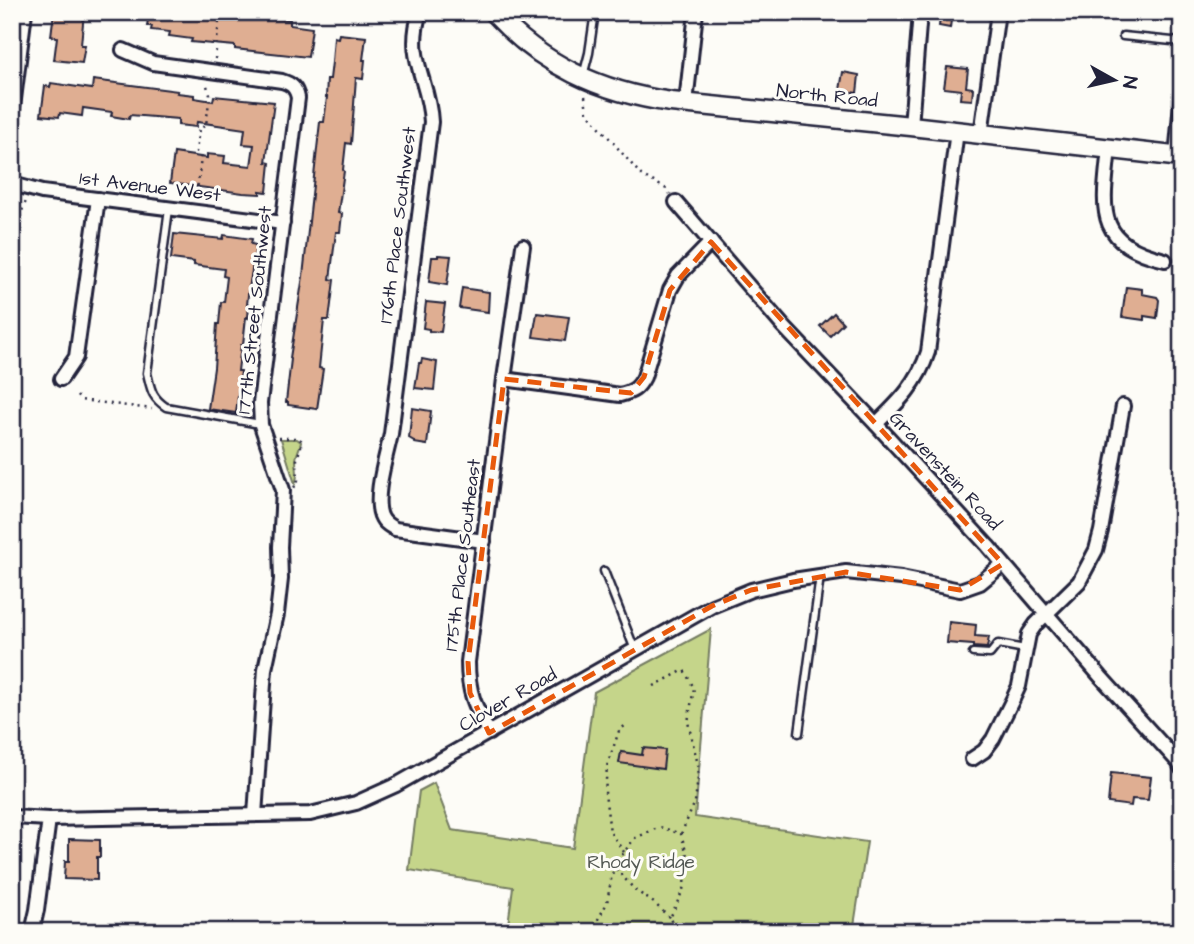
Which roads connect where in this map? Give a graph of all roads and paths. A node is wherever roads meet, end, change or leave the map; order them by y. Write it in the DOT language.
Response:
graph roads {
  1 [pos="25,12"];
  2 [pos="220,12"];
  3 [pos="420,12"];
  4 [pos="493,12"];
  5 [pos="595,12"];
  6 [pos="696,12"];
  7 [pos="920,12"];
  8 [pos="998,12"];
  9 [pos="1123,36"];
  10 [pos="1182,42"];
  11 [pos="123,50"];
  12 [pos="215,60"];
  13 [pos="206,83"];
  14 [pos="584,87"];
  15 [pos="1182,92"];
  16 [pos="686,103"];
  17 [pos="12,115"];
  18 [pos="911,126"];
  19 [pos="957,131"];
  20 [pos="981,134"];
  21 [pos="1109,148"];
  22 [pos="1179,156"];
  23 [pos="12,184"];
  24 [pos="192,199"];
  25 [pos="98,200"];
  26 [pos="26,201"];
  27 [pos="676,202"];
  28 [pos="169,209"];
  29 [pos="20,216"];
  30 [pos="12,217"];
  31 [pos="283,223"];
  32 [pos="711,242"];
  33 [pos="12,243"];
  34 [pos="523,246"];
  35 [pos="1165,260"];
  36 [pos="61,379"];
  37 [pos="504,379"];
  38 [pos="77,396"];
  39 [pos="1123,406"];
  40 [pos="166,407"];
  41 [pos="876,424"];
  42 [pos="261,425"];
  43 [pos="279,438"];
  44 [pos="294,488"];
  45 [pos="484,541"];
  46 [pos="1003,564"];
  47 [pos="604,571"];
  48 [pos="820,576"];
  49 [pos="1046,614"];
  50 [pos="1025,649"];
  51 [pos="635,650"];
  52 [pos="973,653"];
  53 [pos="654,686"];
  54 [pos="628,723"];
  55 [pos="489,733"];
  56 [pos="799,733"];
  57 [pos="972,759"];
  58 [pos="1182,769"];
  59 [pos="255,815"];
  60 [pos="12,817"];
  61 [pos="50,819"];
  62 [pos="681,834"];
  63 [pos="624,852"];
  64 [pos="615,869"];
  65 [pos="670,918"];
  66 [pos="32,932"];
  67 [pos="591,932"];
  68 [pos="675,932"];
  1 -- 17 [label="street"];
  2 -- 12 [label="path"];
  3 -- 45 [label="street, 176th Place Southwest"];
  4 -- 14 [label="street, North Road"];
  5 -- 14 [label="lane"];
  6 -- 16 [label="street"];
  7 -- 18 [label="street"];
  8 -- 20 [label="street"];
  9 -- 10 [label="lane"];
  11 -- 31 [label="street, 177th Street Southwest"];
  13 -- 24 [label="path"];
  14 -- 16 [label="street, North Road"];
  14 -- 27 [label="path"];
  15 -- 22 [label="street"];
  16 -- 18 [label="street, North Road"];
  18 -- 19 [label="street, North Road"];
  19 -- 20 [label="street, North Road"];
  19 -- 41 [label="street"];
  20 -- 21 [label="street, North Road"];
  21 -- 22 [label="street, North Road"];
  21 -- 35 [label="street"];
  23 -- 25 [label="street, 1st Avenue West"];
  25 -- 28 [label="street, 1st Avenue West"];
  25 -- 36 [label="street"];
  26 -- 29 [label="path"];
  27 -- 32 [label="street, Gravenstein Road"];
  28 -- 31 [label="street, 1st Avenue West"];
  28 -- 40 [label="lane"];
  29 -- 30 [label="path"];
  29 -- 33 [label="path"];
  31 -- 42 [label="street, 177th Street Southwest"];
  32 -- 37 [label="street"];
  32 -- 41 [label="street, Gravenstein Road"];
  34 -- 37 [label="street, 175th Place Southeast"];
  37 -- 45 [label="street, 175th Place Southeast"];
  38 -- 40 [label="path"];
  39 -- 49 [label="street"];
  40 -- 42 [label="lane"];
  41 -- 46 [label="street, Gravenstein Road"];
  42 -- 59 [label="street, 177th Street Southwest"];
  43 -- 44 [label="path"];
  45 -- 55 [label="street, 175th Place Southeast"];
  46 -- 48 [label="street, Clover Road"];
  46 -- 49 [label="street, Gravenstein Road"];
  47 -- 51 [label="lane"];
  48 -- 51 [label="street, Clover Road"];
  48 -- 56 [label="lane"];
  49 -- 50 [label="street"];
  49 -- 58 [label="street, Gravenstein Road"];
  50 -- 52 [label="lane"];
  50 -- 57 [label="street"];
  51 -- 55 [label="street, Clover Road"];
  53 -- 62 [label="path"];
  54 -- 63 [label="path"];
  55 -- 59 [label="street, Clover Road"];
  59 -- 61 [label="street, Clover Road"];
  60 -- 61 [label="street, Clover Road"];
  61 -- 66 [label="street"];
  62 -- 63 [label="path"];
  62 -- 65 [label="path"];
  63 -- 64 [label="path"];
  64 -- 65 [label="path"];
  64 -- 67 [label="path"];
  65 -- 68 [label="path"];
}
